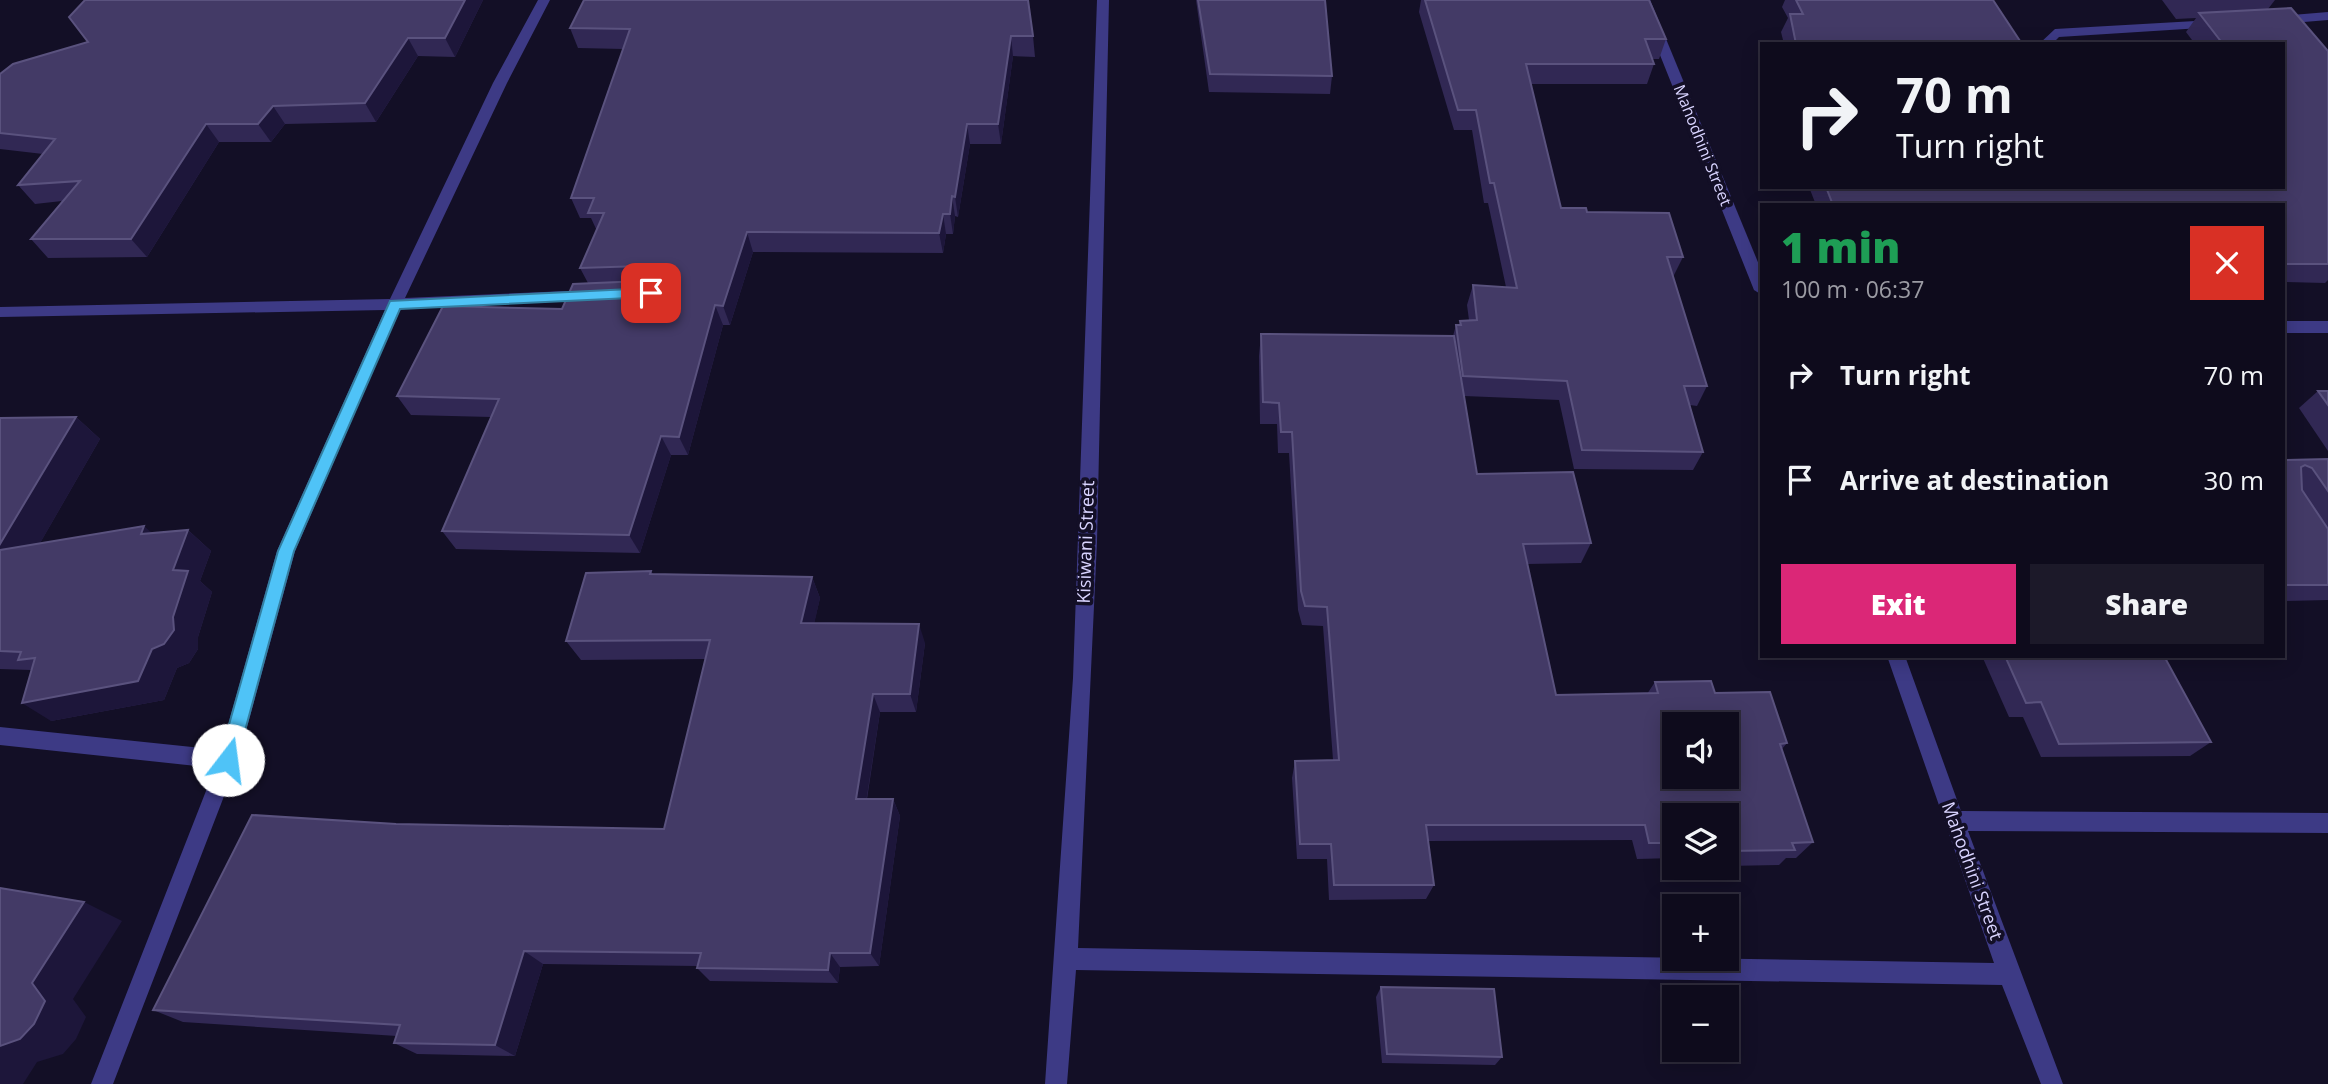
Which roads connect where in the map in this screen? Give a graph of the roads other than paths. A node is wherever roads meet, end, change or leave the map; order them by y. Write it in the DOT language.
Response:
graph roads {
  1 [pos="544,0"];
  2 [pos="1103,0"];
  3 [pos="1644,0"];
  4 [pos="2316,0"];
  5 [pos="2328,15"];
  6 [pos="2260,21"];
  7 [pos="2232,22"];
  8 [pos="2047,42"];
  9 [pos="1760,285"];
  10 [pos="611,295"];
  11 [pos="395,304"];
  12 [pos="0,312"];
  13 [pos="2285,327"];
  14 [pos="2328,327"];
  15 [pos="1897,658"];
  16 [pos="0,736"];
  17 [pos="228,760"];
  18 [pos="1955,821"];
  19 [pos="2328,823"];
  20 [pos="1067,959"];
  21 [pos="2009,974"];
  22 [pos="102,1084"];
  23 [pos="1056,1084"];
  24 [pos="2052,1084"];
  1 -- 11 [label="street"];
  2 -- 20 [label="street, Kisiwani Street"];
  3 -- 9 [label="street, Mahodhini Street"];
  4 -- 5 [label="street"];
  5 -- 6 [label="street"];
  7 -- 8 [label="street"];
  10 -- 11 [label="street"];
  11 -- 12 [label="street"];
  11 -- 17 [label="street"];
  13 -- 14 [label="street"];
  15 -- 18 [label="street, Mahodhini Street"];
  16 -- 17 [label="street"];
  17 -- 22 [label="street"];
  18 -- 19 [label="street"];
  18 -- 21 [label="street, Mahodhini Street"];
  20 -- 21 [label="street"];
  20 -- 23 [label="street, Kisiwani Street"];
  21 -- 24 [label="street, Mahodhini Street"];
}
